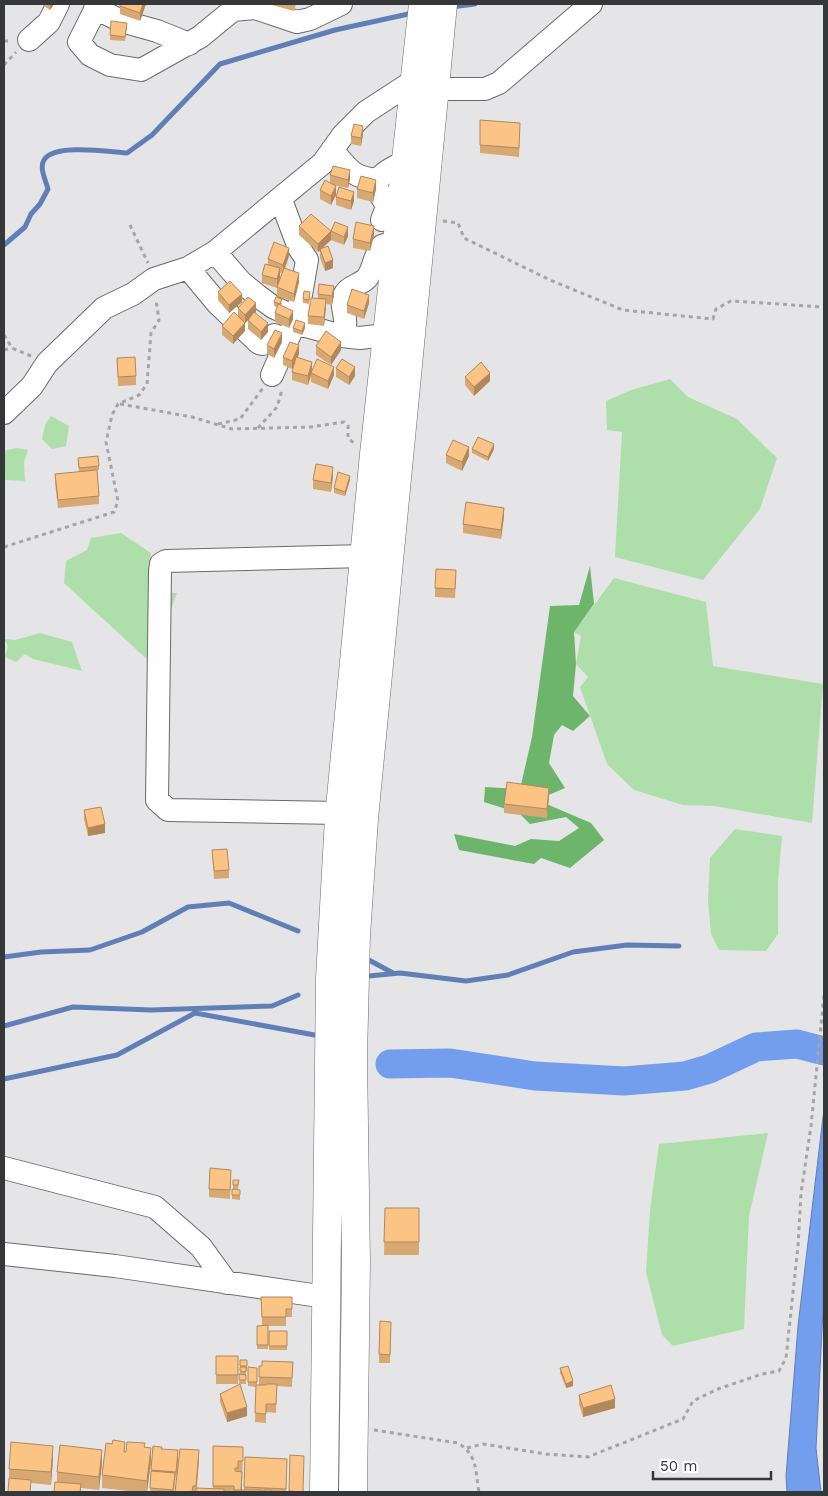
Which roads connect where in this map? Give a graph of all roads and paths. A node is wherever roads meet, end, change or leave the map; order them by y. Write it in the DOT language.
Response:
graph roads {
  1 [pos="58,4"];
  2 [pos="341,4"];
  3 [pos="423,4"];
  4 [pos="443,4"];
  5 [pos="591,4"];
  6 [pos="97,6"];
  7 [pos="235,7"];
  8 [pos="298,12"];
  9 [pos="29,40"];
  10 [pos="189,44"];
  11 [pos="426,78"];
  12 [pos="332,150"];
  13 [pos="405,161"];
  14 [pos="378,180"];
  15 [pos="281,200"];
  16 [pos="382,220"];
  17 [pos="423,221"];
  18 [pos="130,225"];
  19 [pos="398,244"];
  20 [pos="215,252"];
  21 [pos="188,268"];
  22 [pos="154,279"];
  23 [pos="303,289"];
  24 [pos="344,296"];
  25 [pos="824,307"];
  26 [pos="296,318"];
  27 [pos="399,333"];
  28 [pos="4,335"];
  29 [pos="342,336"];
  30 [pos="287,340"];
  31 [pos="12,348"];
  32 [pos="4,350"];
  33 [pos="47,363"];
  34 [pos="274,370"];
  35 [pos="118,404"];
  36 [pos="4,413"];
  37 [pos="217,424"];
  38 [pos="257,428"];
  39 [pos="374,454"];
  40 [pos="4,547"];
  41 [pos="364,556"];
  42 [pos="365,679"];
  43 [pos="348,817"];
  44 [pos="824,995"];
  45 [pos="4,1168"];
  46 [pos="4,1254"];
  47 [pos="328,1263"];
  48 [pos="356,1263"];
  49 [pos="227,1283"];
  50 [pos="326,1297"];
  51 [pos="353,1423"];
  52 [pos="466,1448"];
  53 [pos="324,1492"];
  54 [pos="352,1492"];
  55 [pos="479,1492"];
  1 -- 9 [label="street"];
  2 -- 8 [label="street"];
  3 -- 11 [label="main road"];
  4 -- 11 [label="main road"];
  5 -- 11 [label="street"];
  6 -- 10 [label="street"];
  6 -- 10 [label="street"];
  7 -- 8 [label="street"];
  7 -- 10 [label="street"];
  11 -- 12 [label="street"];
  11 -- 13 [label="main road"];
  11 -- 17 [label="main road"];
  12 -- 14 [label="street"];
  12 -- 15 [label="street"];
  13 -- 14 [label="street"];
  13 -- 19 [label="main road"];
  14 -- 16 [label="street"];
  15 -- 20 [label="street"];
  15 -- 23 [label="street"];
  17 -- 25 [label="path"];
  17 -- 27 [label="main road"];
  18 -- 22 [label="path"];
  19 -- 24 [label="street"];
  19 -- 27 [label="main road"];
  20 -- 21 [label="street"];
  20 -- 26 [label="street"];
  21 -- 22 [label="street"];
  21 -- 30 [label="street"];
  22 -- 33 [label="street"];
  22 -- 35 [label="path"];
  23 -- 24 [label="street"];
  23 -- 26 [label="street"];
  24 -- 29 [label="street"];
  26 -- 29 [label="street"];
  26 -- 30 [label="street"];
  27 -- 29 [label="street"];
  27 -- 39 [label="main road"];
  27 -- 42 [label="main road"];
  28 -- 31 [label="path"];
  30 -- 34 [label="street"];
  31 -- 32 [label="path"];
  31 -- 33 [label="path"];
  33 -- 36 [label="street"];
  34 -- 37 [label="path"];
  34 -- 38 [label="path"];
  35 -- 37 [label="path"];
  35 -- 40 [label="path"];
  37 -- 38 [label="path"];
  38 -- 39 [label="path"];
  39 -- 41 [label="main road"];
  41 -- 42 [label="main road"];
  41 -- 43 [label="street"];
  42 -- 43 [label="main road"];
  43 -- 47 [label="main road"];
  43 -- 48 [label="main road"];
  44 -- 52 [label="path"];
  45 -- 49 [label="street"];
  46 -- 49 [label="street"];
  47 -- 48 [label="main road"];
  47 -- 50 [label="main road"];
  48 -- 51 [label="main road"];
  49 -- 50 [label="street"];
  50 -- 53 [label="main road"];
  51 -- 52 [label="path"];
  51 -- 54 [label="main road"];
  52 -- 55 [label="path"];
}
